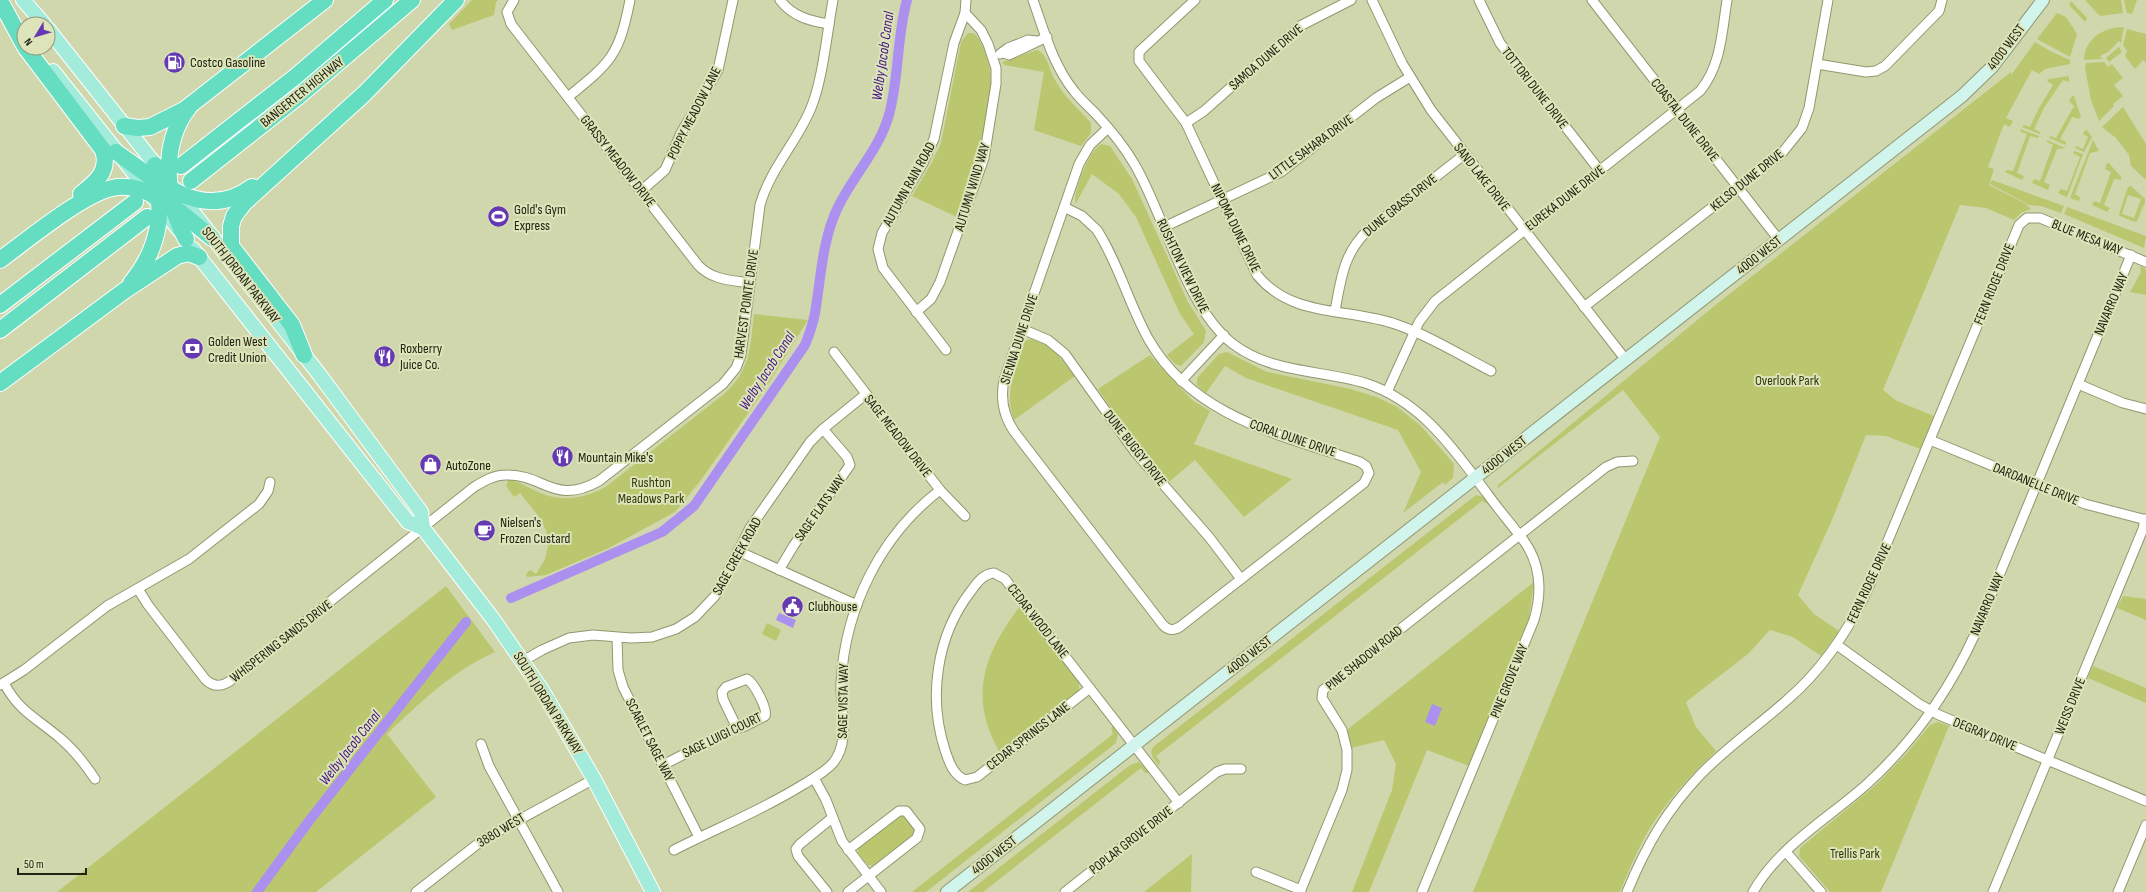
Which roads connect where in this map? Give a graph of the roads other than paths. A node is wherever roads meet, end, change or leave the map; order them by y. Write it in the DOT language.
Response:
graph roads {
  1 [pos="23,0"];
  2 [pos="325,0"];
  3 [pos="385,0"];
  4 [pos="412,0"];
  5 [pos="456,0"];
  6 [pos="514,0"];
  7 [pos="630,0"];
  8 [pos="734,0"];
  9 [pos="780,0"];
  10 [pos="834,0"];
  11 [pos="966,0"];
  12 [pos="1033,0"];
  13 [pos="1195,0"];
  14 [pos="1351,0"];
  15 [pos="1372,0"];
  16 [pos="1478,0"];
  17 [pos="1592,0"];
  18 [pos="1727,0"];
  19 [pos="1828,0"];
  20 [pos="2043,0"];
  21 [pos="1943,2"];
  22 [pos="1,4"];
  23 [pos="965,13"];
  24 [pos="37,16"];
  25 [pos="16,24"];
  26 [pos="829,24"];
  27 [pos="16,31"];
  28 [pos="1046,37"];
  29 [pos="56,39"];
  30 [pos="32,56"];
  31 [pos="41,56"];
  32 [pos="993,57"];
  33 [pos="1817,64"];
  34 [pos="1410,77"];
  35 [pos="568,97"];
  36 [pos="195,102"];
  37 [pos="1677,110"];
  38 [pos="1186,123"];
  39 [pos="124,126"];
  40 [pos="1108,128"];
  41 [pos="116,152"];
  42 [pos="1465,154"];
  43 [pos="292,157"];
  44 [pos="155,165"];
  45 [pos="180,166"];
  46 [pos="1600,171"];
  47 [pos="191,181"];
  48 [pos="1738,188"];
  49 [pos="641,191"];
  50 [pos="163,192"];
  51 [pos="1222,200"];
  52 [pos="135,202"];
  53 [pos="1064,207"];
  54 [pos="174,209"];
  55 [pos="147,217"];
  56 [pos="2027,218"];
  57 [pos="53,221"];
  58 [pos="1164,227"];
  59 [pos="1524,230"];
  60 [pos="212,238"];
  61 [pos="186,239"];
  62 [pos="1779,240"];
  63 [pos="2131,256"];
  64 [pos="199,257"];
  65 [pos="0,260"];
  66 [pos="2146,262"];
  67 [pos="750,283"];
  68 [pos="124,291"];
  69 [pos="0,306"];
  70 [pos="1584,307"];
  71 [pos="1335,311"];
  72 [pos="916,312"];
  73 [pos="1022,329"];
  74 [pos="0,330"];
  75 [pos="1415,332"];
  76 [pos="1224,335"];
  77 [pos="946,350"];
  78 [pos="834,352"];
  79 [pos="304,355"];
  80 [pos="1626,360"];
  81 [pos="1491,371"];
  82 [pos="1181,381"];
  83 [pos="0,383"];
  84 [pos="2078,384"];
  85 [pos="1387,392"];
  86 [pos="866,394"];
  87 [pos="2146,409"];
  88 [pos="822,429"];
  89 [pos="1930,440"];
  90 [pos="1633,461"];
  91 [pos="1476,478"];
  92 [pos="270,482"];
  93 [pos="2037,484"];
  94 [pos="940,490"];
  95 [pos="965,516"];
  96 [pos="2145,520"];
  97 [pos="423,528"];
  98 [pos="1520,535"];
  99 [pos="738,551"];
  100 [pos="779,570"];
  101 [pos="1242,579"];
  102 [pos="138,589"];
  103 [pos="857,605"];
  104 [pos="1171,630"];
  105 [pos="617,638"];
  106 [pos="1837,645"];
  107 [pos="523,661"];
  108 [pos="2,684"];
  109 [pos="1090,688"];
  110 [pos="1931,711"];
  111 [pos="737,728"];
  112 [pos="481,744"];
  113 [pos="1134,745"];
  114 [pos="2047,760"];
  115 [pos="663,765"];
  116 [pos="1241,769"];
  117 [pos="814,778"];
  118 [pos="95,779"];
  119 [pos="594,779"];
  120 [pos="965,780"];
  121 [pos="2146,801"];
  122 [pos="1179,802"];
  123 [pos="832,818"];
  124 [pos="519,819"];
  125 [pos="2146,826"];
  126 [pos="699,837"];
  127 [pos="674,850"];
  128 [pos="848,850"];
  129 [pos="1786,852"];
  130 [pos="1256,872"];
  131 [pos="869,876"];
  132 [pos="1301,891"];
  133 [pos="416,892"];
  134 [pos="558,892"];
  135 [pos="653,892"];
  136 [pos="827,892"];
  137 [pos="848,892"];
  138 [pos="881,892"];
  139 [pos="947,892"];
  140 [pos="1065,892"];
  141 [pos="1422,892"];
  142 [pos="1627,892"];
  143 [pos="1753,892"];
  144 [pos="1822,892"];
  145 [pos="1993,892"];
  146 [pos="2118,892"];
  1 -- 24 [label="main road"];
  2 -- 36 [label="highway"];
  3 -- 45 [label="highway, BANGERTER HIGHWAY"];
  4 -- 47 [label="highway, BANGERTER HIGHWAY"];
  5 -- 43 [label="highway"];
  6 -- 35 [label="street, GRASSY MEADOW DRIVE"];
  7 -- 35 [label="street"];
  8 -- 49 [label="street, POPPY MEADOW LANE"];
  9 -- 26 [label="street"];
  10 -- 26 [label="street, HARVEST POINTE DRIVE"];
  11 -- 23 [label="street, AUTUMN RAIN ROAD"];
  12 -- 28 [label="street, RUSHTON VIEW DRIVE"];
  13 -- 38 [label="street, NIPOMA DUNE DRIVE"];
  14 -- 38 [label="street, SAMOA DUNE DRIVE"];
  15 -- 34 [label="street, SAND LAKE DRIVE"];
  16 -- 46 [label="street, TOTTORI DUNE DRIVE"];
  17 -- 37 [label="street, COASTAL DUNE DRIVE"];
  18 -- 37 [label="street, EUREKA DUNE DRIVE"];
  19 -- 33 [label="street, KELSO DUNE DRIVE"];
  20 -- 62 [label="main road, 4000 WEST"];
  21 -- 33 [label="street"];
  22 -- 25 [label="main road"];
  22 -- 27 [label="highway"];
  23 -- 32 [label="street, AUTUMN WIND WAY"];
  23 -- 72 [label="street, AUTUMN RAIN ROAD"];
  26 -- 67 [label="street, HARVEST POINTE DRIVE"];
  28 -- 32 [label="street"];
  28 -- 40 [label="street, RUSHTON VIEW DRIVE"];
  29 -- 39 [label="main road"];
  30 -- 57 [label="highway"];
  31 -- 41 [label="main road"];
  32 -- 72 [label="street, AUTUMN WIND WAY"];
  33 -- 48 [label="street, KELSO DUNE DRIVE"];
  34 -- 42 [label="street, SAND LAKE DRIVE"];
  34 -- 51 [label="street, LITTLE SAHARA DRIVE"];
  35 -- 49 [label="street, GRASSY MEADOW DRIVE"];
  36 -- 39 [label="highway"];
  36 -- 50 [label="highway"];
  37 -- 46 [label="street, EUREKA DUNE DRIVE"];
  37 -- 48 [label="street, COASTAL DUNE DRIVE"];
  38 -- 51 [label="street, NIPOMA DUNE DRIVE"];
  39 -- 44 [label="main road"];
  40 -- 53 [label="street, SIENNA DUNE DRIVE"];
  40 -- 58 [label="street, RUSHTON VIEW DRIVE"];
  41 -- 50 [label="highway"];
  42 -- 59 [label="street, SAND LAKE DRIVE"];
  42 -- 71 [label="street, DUNE GRASS DRIVE"];
  43 -- 50 [label="highway"];
  43 -- 79 [label="highway"];
  44 -- 50 [label="highway"];
  46 -- 59 [label="street, EUREKA DUNE DRIVE"];
  48 -- 62 [label="street, COASTAL DUNE DRIVE"];
  48 -- 70 [label="street, KELSO DUNE DRIVE"];
  49 -- 67 [label="street, GRASSY MEADOW DRIVE"];
  50 -- 54 [label="highway"];
  50 -- 57 [label="highway"];
  50 -- 60 [label="main road, SOUTH JORDAN PARKWAY"];
  50 -- 61 [label="main road, SOUTH JORDAN PARKWAY"];
  50 -- 68 [label="highway"];
  51 -- 58 [label="street, LITTLE SAHARA DRIVE"];
  51 -- 71 [label="street, NIPOMA DUNE DRIVE"];
  52 -- 69 [label="highway"];
  53 -- 73 [label="street, SIENNA DUNE DRIVE"];
  53 -- 82 [label="street, CORAL DUNE DRIVE"];
  54 -- 60 [label="highway"];
  54 -- 61 [label="highway"];
  55 -- 74 [label="highway"];
  56 -- 63 [label="street, BLUE MESA WAY"];
  56 -- 89 [label="street, FERN RIDGE DRIVE"];
  57 -- 65 [label="highway"];
  58 -- 76 [label="street, RUSHTON VIEW DRIVE"];
  59 -- 70 [label="street, SAND LAKE DRIVE"];
  59 -- 75 [label="street, EUREKA DUNE DRIVE"];
  60 -- 79 [label="main road, SOUTH JORDAN PARKWAY"];
  61 -- 64 [label="main road, SOUTH JORDAN PARKWAY"];
  62 -- 80 [label="main road, 4000 WEST"];
  63 -- 66 [label="street, BLUE MESA WAY"];
  63 -- 84 [label="street, NAVARRO WAY"];
  64 -- 68 [label="highway"];
  64 -- 97 [label="main road, SOUTH JORDAN PARKWAY"];
  67 -- 97 [label="street, HARVEST POINTE DRIVE"];
  68 -- 83 [label="highway"];
  70 -- 80 [label="street, SAND LAKE DRIVE"];
  71 -- 75 [label="street, NIPOMA DUNE DRIVE"];
  72 -- 77 [label="street, AUTUMN RAIN ROAD"];
  73 -- 101 [label="street, DUNE BUGGY DRIVE"];
  73 -- 104 [label="street, SIENNA DUNE DRIVE"];
  75 -- 81 [label="street, NIPOMA DUNE DRIVE"];
  75 -- 85 [label="street, EUREKA DUNE DRIVE"];
  76 -- 82 [label="street"];
  76 -- 85 [label="street, RUSHTON VIEW DRIVE"];
  78 -- 86 [label="street, SAGE MEADOW DRIVE"];
  79 -- 97 [label="main road, SOUTH JORDAN PARKWAY"];
  80 -- 91 [label="main road, 4000 WEST"];
  82 -- 101 [label="street, CORAL DUNE DRIVE"];
  84 -- 87 [label="street"];
  84 -- 93 [label="street, NAVARRO WAY"];
  85 -- 91 [label="street, RUSHTON VIEW DRIVE"];
  86 -- 88 [label="street, SAGE CREEK ROAD"];
  86 -- 94 [label="street, SAGE MEADOW DRIVE"];
  88 -- 99 [label="street, SAGE CREEK ROAD"];
  88 -- 100 [label="street, SAGE FLATS WAY"];
  89 -- 93 [label="street, DARDANELLE DRIVE"];
  89 -- 106 [label="street, FERN RIDGE DRIVE"];
  90 -- 98 [label="street, PINE SHADOW ROAD"];
  91 -- 98 [label="street, PINE GROVE WAY"];
  91 -- 113 [label="main road, 4000 WEST"];
  92 -- 102 [label="street"];
  93 -- 96 [label="street, DARDANELLE DRIVE"];
  93 -- 110 [label="street, NAVARRO WAY"];
  94 -- 95 [label="street, SAGE MEADOW DRIVE"];
  94 -- 103 [label="street, SAGE VISTA WAY"];
  96 -- 114 [label="street, WEISS DRIVE"];
  97 -- 102 [label="street, WHISPERING SANDS DRIVE"];
  97 -- 107 [label="main road, SOUTH JORDAN PARKWAY"];
  98 -- 132 [label="street, PINE SHADOW ROAD"];
  98 -- 141 [label="street, PINE GROVE WAY"];
  99 -- 100 [label="street"];
  99 -- 105 [label="street, SAGE CREEK ROAD"];
  100 -- 103 [label="street"];
  101 -- 104 [label="street, CORAL DUNE DRIVE"];
  102 -- 108 [label="street"];
  103 -- 117 [label="street, SAGE VISTA WAY"];
  105 -- 107 [label="street, SAGE CREEK ROAD"];
  105 -- 115 [label="street, SCARLET SAGE WAY"];
  106 -- 110 [label="street, DEGRAY DRIVE"];
  106 -- 142 [label="street, FERN RIDGE DRIVE"];
  107 -- 119 [label="main road, SOUTH JORDAN PARKWAY"];
  108 -- 118 [label="street"];
  109 -- 113 [label="street, CEDAR WOOD LANE"];
  109 -- 120 [label="street, CEDAR SPRINGS LANE"];
  109 -- 120 [label="street, CEDAR WOOD LANE"];
  110 -- 114 [label="street, DEGRAY DRIVE"];
  110 -- 129 [label="street, NAVARRO WAY"];
  111 -- 111 [label="street, SAGE LUIGI COURT"];
  111 -- 115 [label="street, SAGE LUIGI COURT"];
  112 -- 124 [label="street"];
  113 -- 122 [label="street, CEDAR WOOD LANE"];
  113 -- 139 [label="main road, 4000 WEST"];
  114 -- 121 [label="street, DEGRAY DRIVE"];
  114 -- 145 [label="street, WEISS DRIVE"];
  115 -- 126 [label="street, SCARLET SAGE WAY"];
  116 -- 122 [label="street, POPLAR GROVE DRIVE"];
  117 -- 123 [label="street"];
  117 -- 126 [label="street, SAGE VISTA WAY"];
  119 -- 124 [label="street, 3880 WEST"];
  119 -- 135 [label="main road, SOUTH JORDAN PARKWAY"];
  122 -- 140 [label="street, POPLAR GROVE DRIVE"];
  123 -- 128 [label="street"];
  123 -- 136 [label="street"];
  124 -- 133 [label="street, 3880 WEST"];
  124 -- 134 [label="street"];
  125 -- 146 [label="street"];
  126 -- 127 [label="street, SAGE VISTA WAY"];
  128 -- 131 [label="street"];
  128 -- 131 [label="street"];
  129 -- 143 [label="street, NAVARRO WAY"];
  129 -- 144 [label="street"];
  130 -- 132 [label="street"];
  131 -- 137 [label="street"];
  131 -- 138 [label="street"];
}
